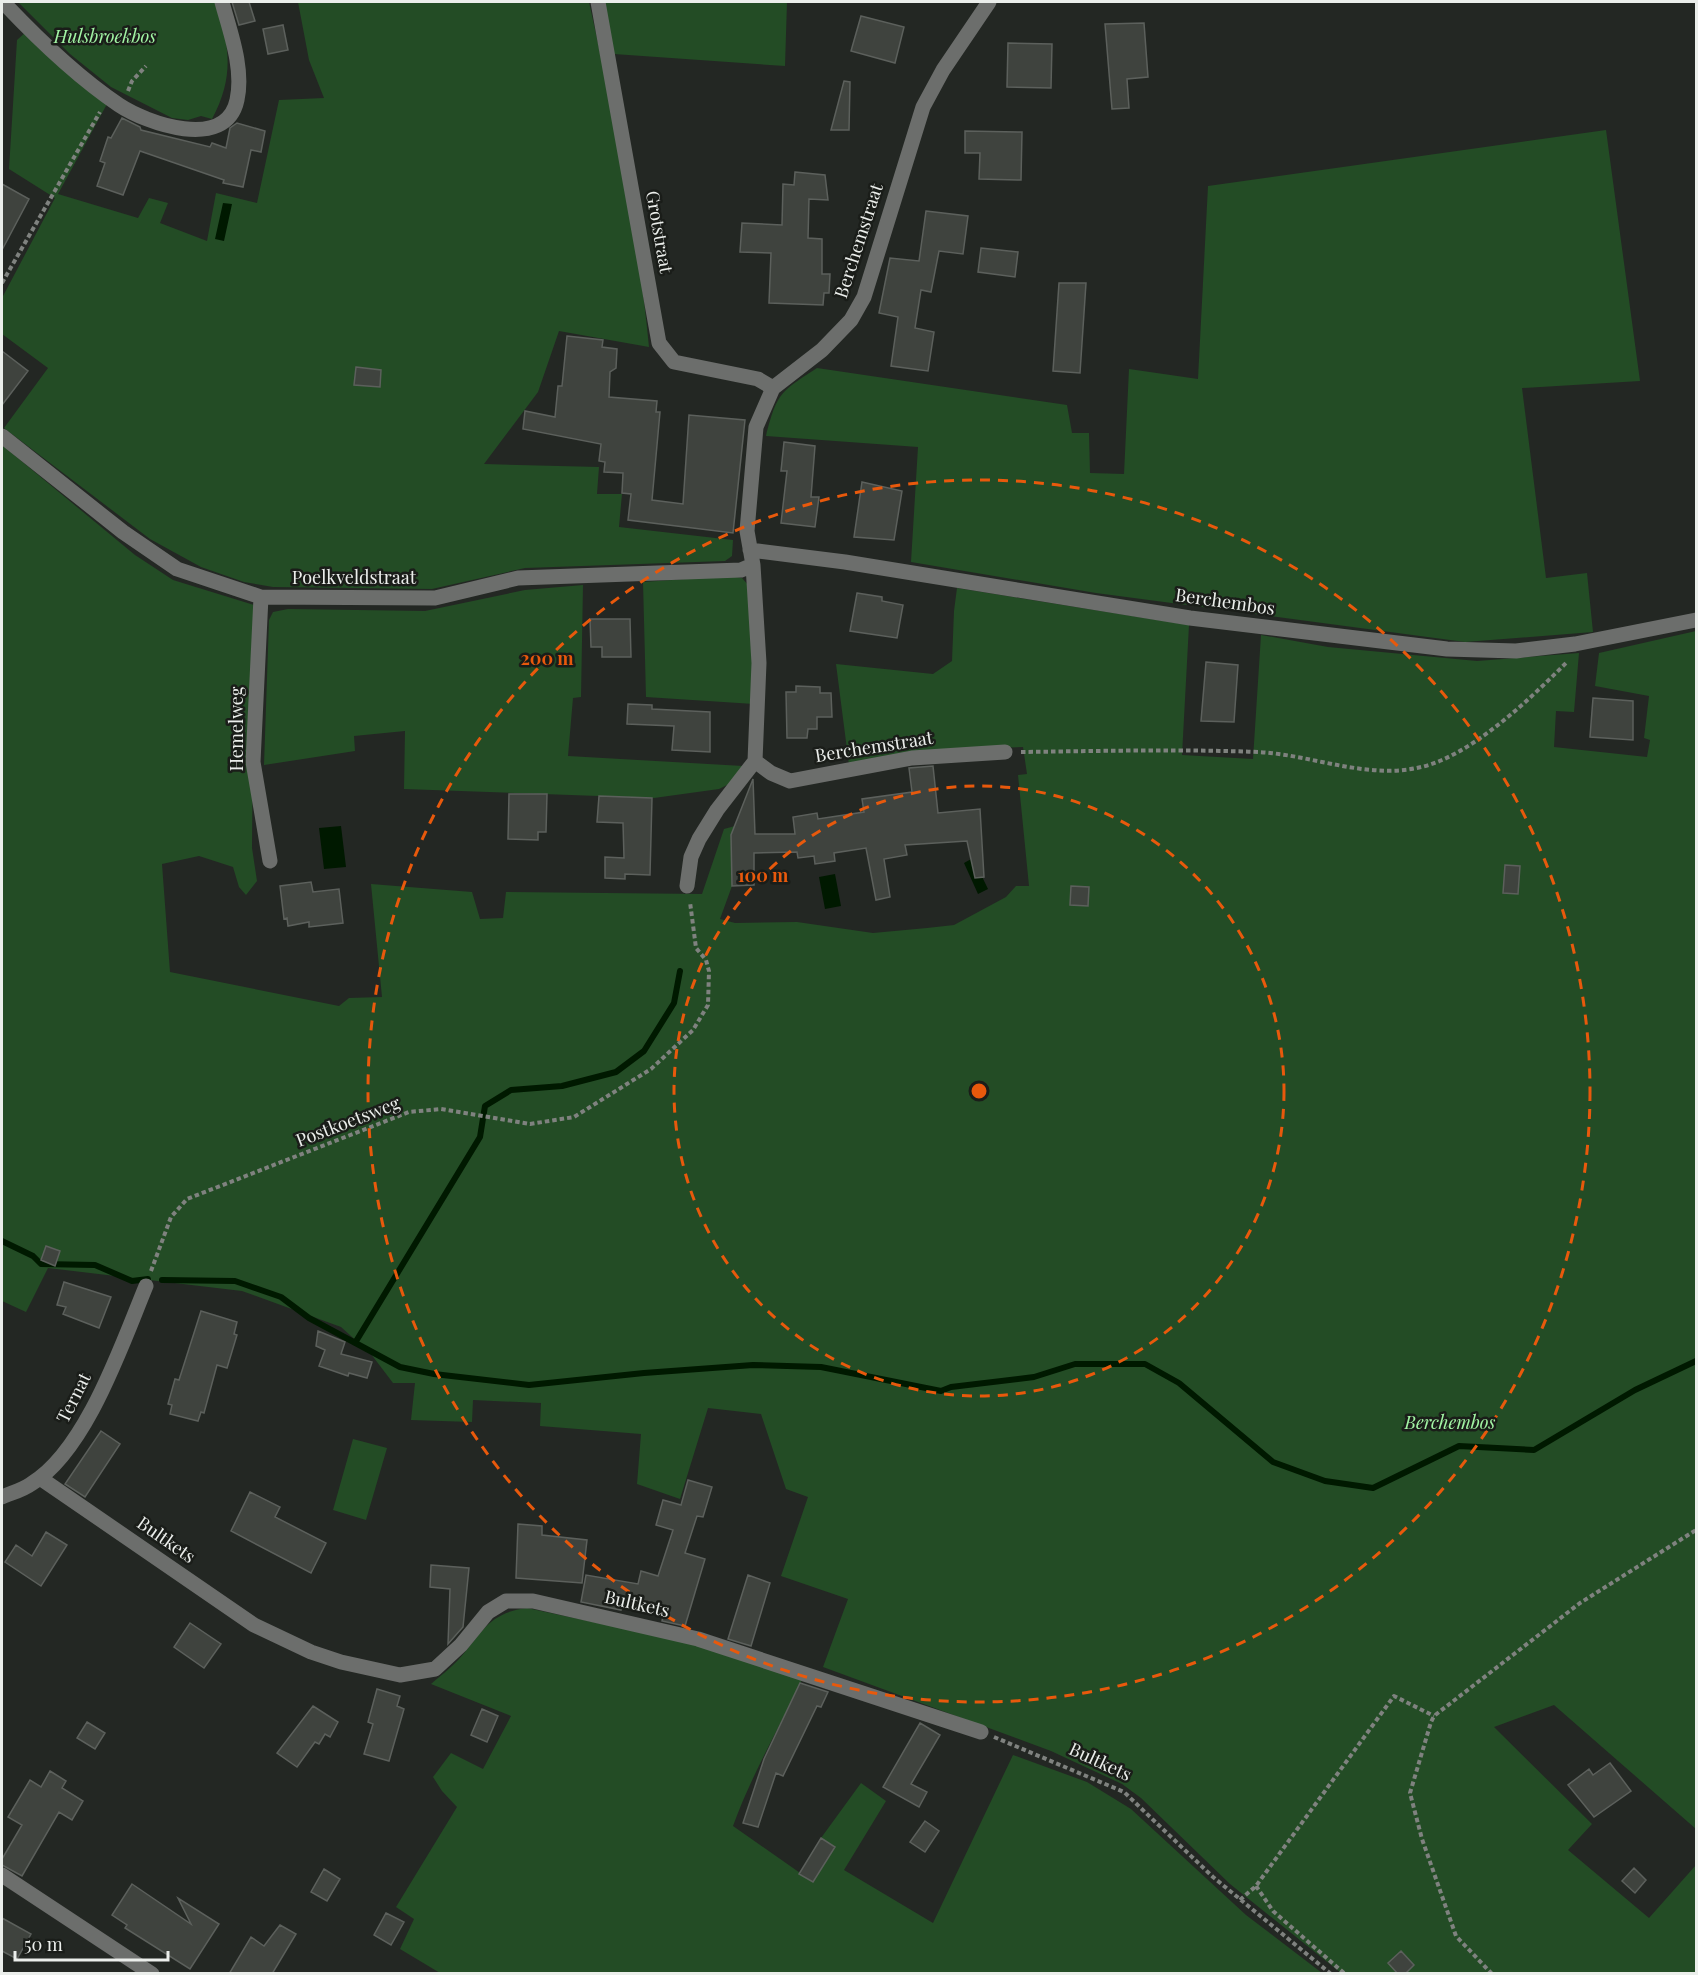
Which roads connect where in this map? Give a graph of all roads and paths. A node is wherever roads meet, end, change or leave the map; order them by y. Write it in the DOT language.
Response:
graph roads {
  1 [pos="3,2"];
  2 [pos="222,2"];
  3 [pos="598,2"];
  4 [pos="989,2"];
  5 [pos="146,66"];
  6 [pos="115,102"];
  7 [pos="2,283"];
  8 [pos="773,388"];
  9 [pos="2,436"];
  10 [pos="751,557"];
  11 [pos="261,597"];
  12 [pos="1696,620"];
  13 [pos="1575,644"];
  14 [pos="1005,752"];
  15 [pos="755,761"];
  16 [pos="270,861"];
  17 [pos="687,886"];
  18 [pos="146,1286"];
  19 [pos="40,1478"];
  20 [pos="2,1497"];
  21 [pos="1696,1530"];
  22 [pos="1434,1716"];
  23 [pos="981,1732"];
  24 [pos="2,1875"];
  25 [pos="1256,1886"];
  26 [pos="1240,1900"];
  27 [pos="152,1974"];
  28 [pos="1331,1974"];
  29 [pos="1346,1974"];
  30 [pos="1492,1974"];
  1 -- 6 [label="street"];
  2 -- 6 [label="street"];
  3 -- 8 [label="street, Grotstraat"];
  4 -- 8 [label="street, Berchemstraat"];
  5 -- 6 [label="path"];
  6 -- 7 [label="path"];
  8 -- 10 [label="street, Berchemstraat"];
  9 -- 11 [label="street, Poelkveldstraat"];
  10 -- 11 [label="street, Poelkveldstraat"];
  10 -- 13 [label="street, Berchembos"];
  10 -- 15 [label="street, Berchemstraat"];
  11 -- 16 [label="street, Hemelweg"];
  12 -- 13 [label="street, Berchembos"];
  13 -- 14 [label="path"];
  14 -- 15 [label="street, Berchemstraat"];
  15 -- 17 [label="street"];
  17 -- 18 [label="path, Postkoetsweg"];
  18 -- 19 [label="street, Ternat"];
  19 -- 20 [label="street, Ternat"];
  19 -- 23 [label="street, Bultkets"];
  21 -- 22 [label="path"];
  22 -- 25 [label="path"];
  22 -- 30 [label="path"];
  23 -- 26 [label="path, Bultkets"];
  24 -- 27 [label="street"];
  25 -- 26 [label="path"];
  25 -- 29 [label="path"];
  26 -- 28 [label="path, Bultkets"];
}
